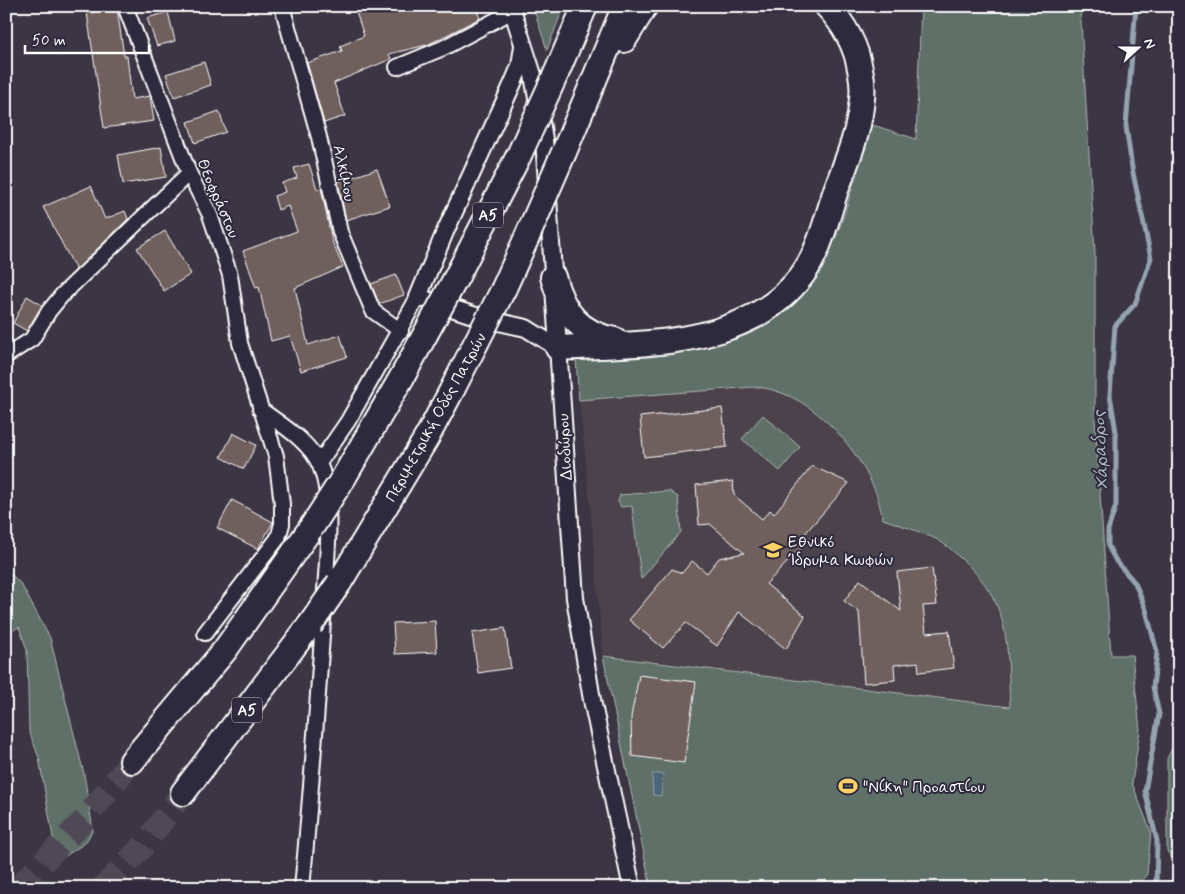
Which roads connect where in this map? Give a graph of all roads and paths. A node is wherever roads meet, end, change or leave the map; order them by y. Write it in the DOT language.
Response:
graph roads {
  1 [pos="125,6"];
  2 [pos="282,6"];
  3 [pos="584,6"];
  4 [pos="625,6"];
  5 [pos="645,6"];
  6 [pos="828,6"];
  7 [pos="512,9"];
  8 [pos="524,42"];
  9 [pos="397,67"];
  10 [pos="584,109"];
  11 [pos="189,173"];
  12 [pos="553,277"];
  13 [pos="418,297"];
  14 [pos="401,331"];
  15 [pos="632,343"];
  16 [pos="558,348"];
  17 [pos="6,356"];
  18 [pos="260,409"];
  19 [pos="319,463"];
  20 [pos="205,633"];
  21 [pos="132,761"];
  22 [pos="183,793"];
  23 [pos="302,888"];
  24 [pos="632,888"];
  1 -- 11 [label="street, Θεοφράστου"];
  2 -- 14 [label="street, Αλκίμου"];
  3 -- 21 [label="highway, Α5, bridge"];
  4 -- 10 [label="highway, Περιμετρική Οδός Πατρών / Α5"];
  5 -- 10 [label="highway"];
  6 -- 15 [label="highway"];
  7 -- 8 [label="street, Διοδώρου"];
  7 -- 9 [label="street"];
  8 -- 12 [label="street, Διοδώρου"];
  8 -- 13 [label="street"];
  10 -- 22 [label="highway, Περιμετρική Οδός Πατρών / Α5, bridge"];
  11 -- 17 [label="street"];
  11 -- 18 [label="street, Θεοφράστου"];
  12 -- 15 [label="highway"];
  12 -- 16 [label="street, Διοδώρου"];
  13 -- 14 [label="street"];
  13 -- 16 [label="street"];
  14 -- 19 [label="street"];
  15 -- 16 [label="highway"];
  16 -- 24 [label="street, Διοδώρου"];
  18 -- 19 [label="street"];
  18 -- 20 [label="street, Θεοφράστου"];
  19 -- 23 [label="street"];
}
